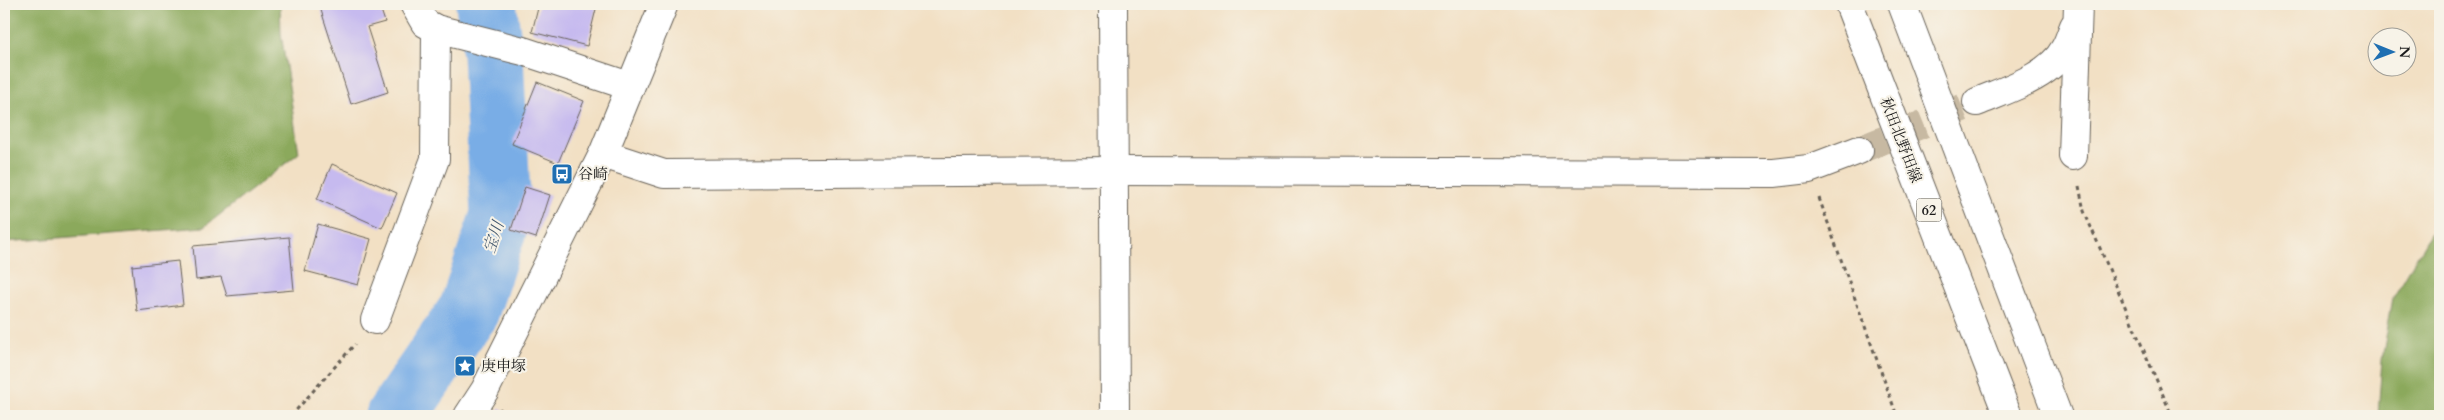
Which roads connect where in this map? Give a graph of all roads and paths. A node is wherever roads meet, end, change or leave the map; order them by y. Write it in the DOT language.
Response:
graph roads {
  1 [pos="414,4"];
  2 [pos="664,4"];
  3 [pos="1113,4"];
  4 [pos="1849,4"];
  5 [pos="1902,4"];
  6 [pos="2078,9"];
  7 [pos="447,32"];
  8 [pos="629,86"];
  9 [pos="1977,102"];
  10 [pos="1859,150"];
  11 [pos="603,154"];
  12 [pos="2073,156"];
  13 [pos="1809,169"];
  14 [pos="1114,171"];
  15 [pos="375,320"];
  16 [pos="291,416"];
  17 [pos="468,416"];
  18 [pos="1114,416"];
  19 [pos="1898,416"];
  20 [pos="2008,416"];
  21 [pos="2058,416"];
  22 [pos="2172,416"];
  1 -- 7 [label="street"];
  2 -- 8 [label="street"];
  3 -- 14 [label="street"];
  4 -- 20 [label="street, 秋田北野田線 / 62"];
  5 -- 21 [label="street"];
  6 -- 9 [label="street"];
  6 -- 12 [label="street"];
  7 -- 8 [label="street"];
  7 -- 15 [label="street"];
  8 -- 11 [label="street"];
  10 -- 13 [label="street"];
  11 -- 14 [label="street"];
  11 -- 17 [label="street"];
  12 -- 22 [label="path"];
  13 -- 14 [label="street"];
  13 -- 19 [label="path"];
  14 -- 18 [label="street"];
  15 -- 16 [label="path"];
}
